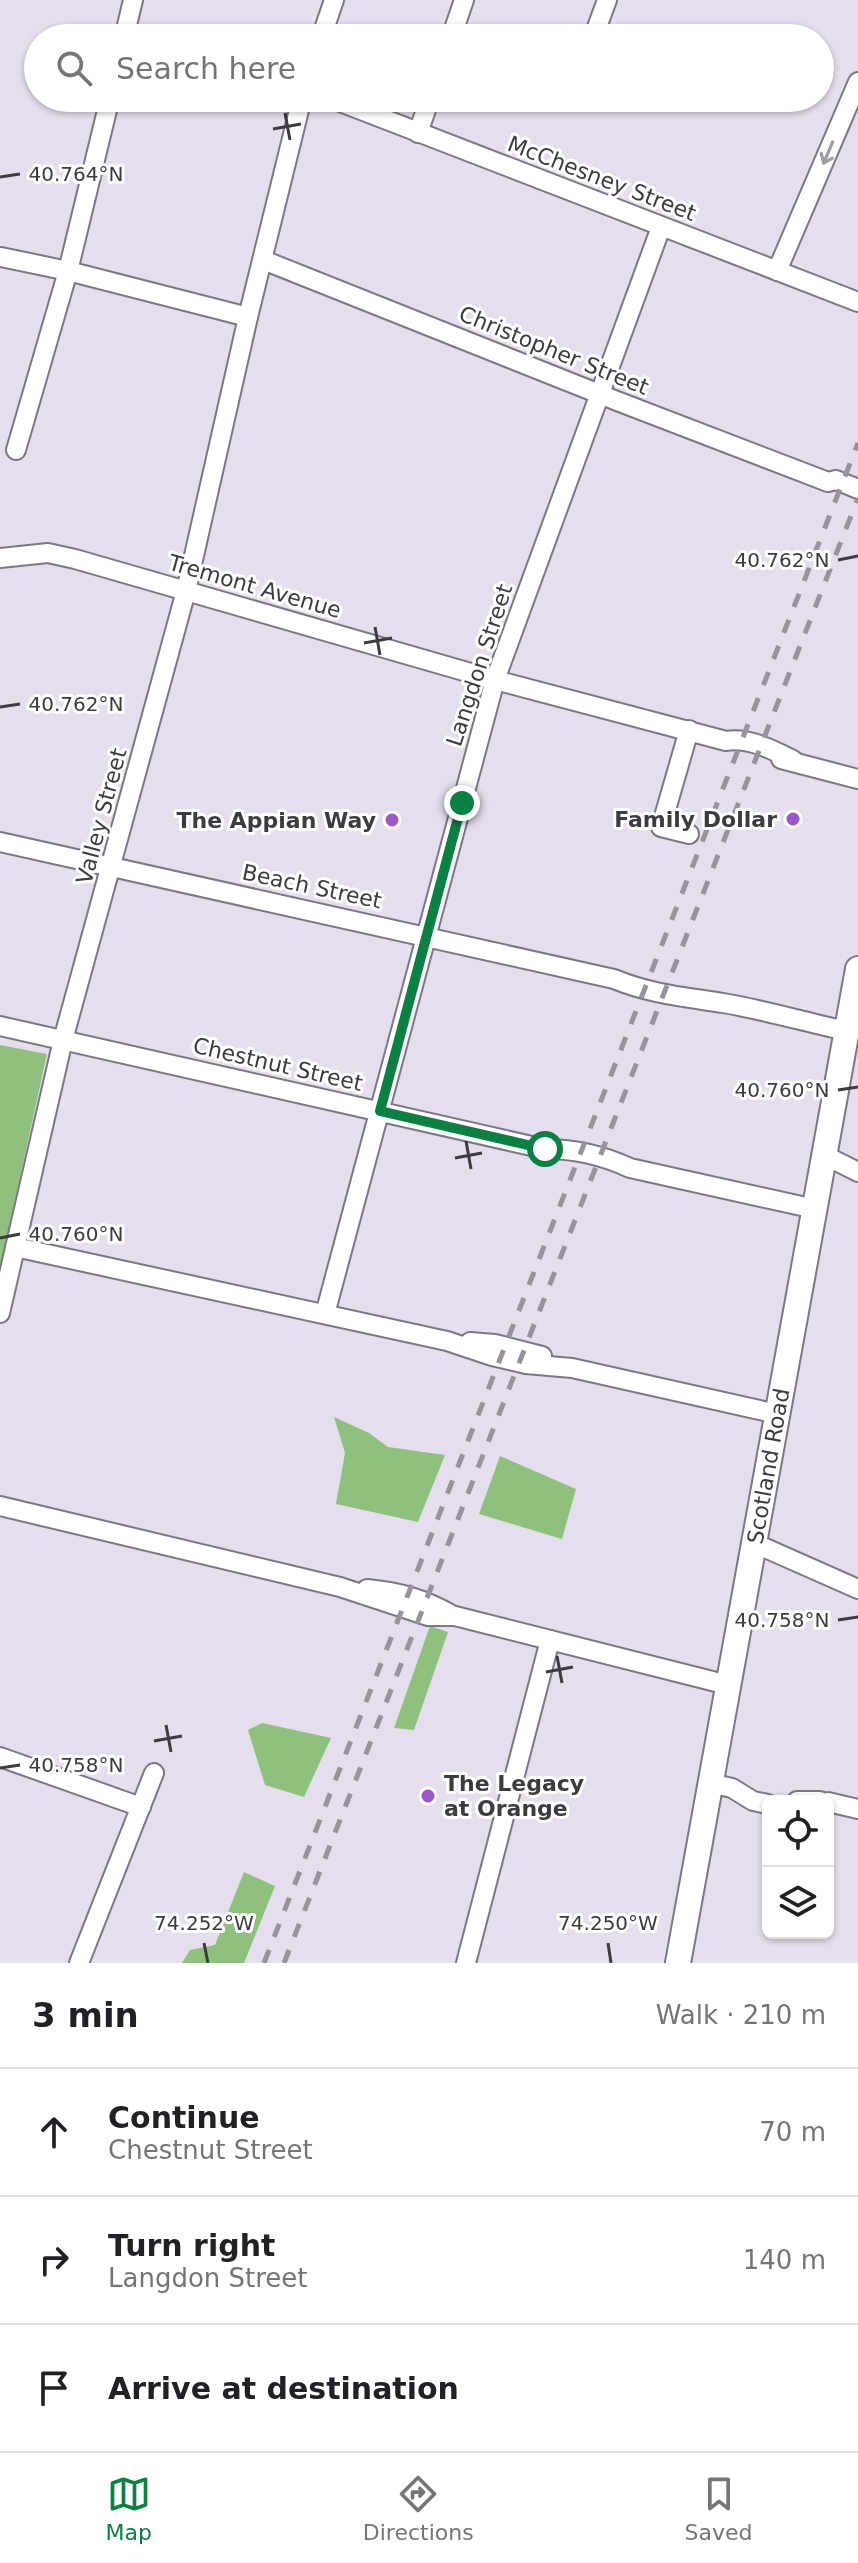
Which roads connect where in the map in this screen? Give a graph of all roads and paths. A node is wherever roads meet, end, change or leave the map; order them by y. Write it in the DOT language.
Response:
graph roads {
  1 [pos="133,0"];
  2 [pos="334,0"];
  3 [pos="464,0"];
  4 [pos="607,0"];
  5 [pos="127,24"];
  6 [pos="326,24"];
  7 [pos="456,24"];
  8 [pos="598,24"];
  9 [pos="858,82"];
  10 [pos="107,112"];
  11 [pos="299,112"];
  12 [pos="365,112"];
  13 [pos="425,112"];
  14 [pos="418,133"];
  15 [pos="661,227"];
  16 [pos="1,257"];
  17 [pos="263,260"];
  18 [pos="68,271"];
  19 [pos="777,271"];
  20 [pos="858,302"];
  21 [pos="248,317"];
  22 [pos="600,395"];
  23 [pos="16,450"];
  24 [pos="828,482"];
  25 [pos="858,489"];
  26 [pos="858,500"];
  27 [pos="0,558"];
  28 [pos="186,591"];
  29 [pos="495,680"];
  30 [pos="689,730"];
  31 [pos="858,779"];
  32 [pos="689,834"];
  33 [pos="0,842"];
  34 [pos="112,867"];
  35 [pos="426,936"];
  36 [pos="857,982"];
  37 [pos="0,1026"];
  38 [pos="846,1031"];
  39 [pos="63,1040"];
  40 [pos="380,1111"];
  41 [pos="824,1155"];
  42 [pos="858,1172"];
  43 [pos="815,1209"];
  44 [pos="15,1247"];
  45 [pos="0,1313"];
  46 [pos="325,1314"];
  47 [pos="777,1414"];
  48 [pos="0,1506"];
  49 [pos="754,1543"];
  50 [pos="858,1589"];
  51 [pos="550,1640"];
  52 [pos="728,1685"];
  53 [pos="0,1757"];
  54 [pos="154,1773"];
  55 [pos="710,1783"];
  56 [pos="762,1803"];
  57 [pos="834,1803"];
  58 [pos="141,1807"];
  59 [pos="858,1809"];
  60 [pos="79,1963"];
  61 [pos="466,1963"];
  62 [pos="678,1963"];
  1 -- 5 [label="street"];
  2 -- 6 [label="street"];
  3 -- 7 [label="street"];
  4 -- 8 [label="street"];
  9 -- 19 [label="street, one-way"];
  10 -- 18 [label="street"];
  11 -- 17 [label="street, Valley Street"];
  12 -- 14 [label="street, McChesney Street"];
  13 -- 14 [label="street"];
  14 -- 15 [label="street, McChesney Street"];
  15 -- 19 [label="street, McChesney Street"];
  15 -- 22 [label="street, Langdon Street"];
  16 -- 18 [label="street"];
  17 -- 21 [label="street, Valley Street"];
  17 -- 22 [label="street, Christopher Street"];
  18 -- 21 [label="street"];
  18 -- 23 [label="street"];
  19 -- 20 [label="street, McChesney Street"];
  21 -- 28 [label="street, Valley Street"];
  22 -- 24 [label="street, Christopher Street"];
  22 -- 29 [label="street, Langdon Street"];
  24 -- 25 [label="street, Christopher Street"];
  24 -- 26 [label="street, Christopher Street"];
  27 -- 28 [label="street, Tremont Avenue"];
  28 -- 29 [label="street, Tremont Avenue"];
  28 -- 34 [label="street, Valley Street"];
  29 -- 30 [label="street, Tremont Avenue"];
  29 -- 35 [label="street, Langdon Street"];
  30 -- 31 [label="street, Tremont Avenue"];
  30 -- 32 [label="street"];
  33 -- 34 [label="street, Beach Street"];
  34 -- 35 [label="street, Beach Street"];
  34 -- 39 [label="street, Valley Street"];
  35 -- 38 [label="street, Beach Street"];
  35 -- 40 [label="street, Langdon Street"];
  36 -- 38 [label="main road, Scotland Road"];
  37 -- 39 [label="street, Chestnut Street"];
  38 -- 41 [label="main road, Scotland Road"];
  39 -- 40 [label="street, Chestnut Street"];
  39 -- 44 [label="street, Valley Street"];
  40 -- 43 [label="street, Chestnut Street"];
  40 -- 46 [label="street, Langdon Street"];
  41 -- 42 [label="street"];
  41 -- 43 [label="main road, Scotland Road"];
  43 -- 47 [label="main road, Scotland Road"];
  44 -- 45 [label="street, Valley Street"];
  44 -- 46 [label="street"];
  46 -- 47 [label="street"];
  47 -- 49 [label="main road, Scotland Road"];
  48 -- 51 [label="street"];
  49 -- 50 [label="street"];
  49 -- 52 [label="main road, Scotland Road"];
  51 -- 52 [label="street"];
  51 -- 61 [label="street"];
  52 -- 55 [label="main road, Scotland Road"];
  53 -- 58 [label="street"];
  54 -- 58 [label="street"];
  55 -- 56 [label="street"];
  55 -- 62 [label="main road, Scotland Road"];
  57 -- 59 [label="street"];
  58 -- 60 [label="street"];
}
